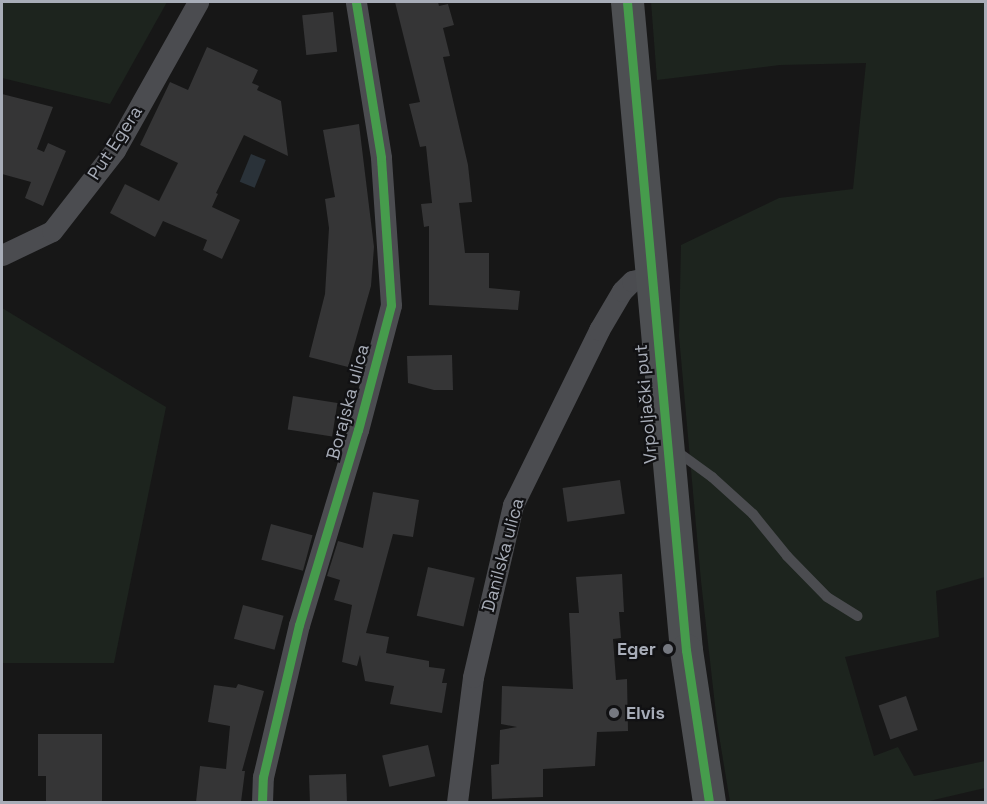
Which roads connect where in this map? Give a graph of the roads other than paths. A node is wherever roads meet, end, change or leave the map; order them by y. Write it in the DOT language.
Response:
graph roads {
  1 [pos="198,2"];
  2 [pos="356,2"];
  3 [pos="627,2"];
  4 [pos="2,255"];
  5 [pos="650,277"];
  6 [pos="666,443"];
  7 [pos="858,616"];
  8 [pos="262,802"];
  9 [pos="457,802"];
  10 [pos="710,802"];
  1 -- 4 [label="street, Put Egera"];
  2 -- 8 [label="street, Borajska ulica"];
  3 -- 5 [label="main road, Vrpoljački put"];
  5 -- 6 [label="main road, Vrpoljački put"];
  5 -- 9 [label="street, Danilska ulica"];
  6 -- 7 [label="lane"];
  6 -- 10 [label="main road, Vrpoljački put"];
}
